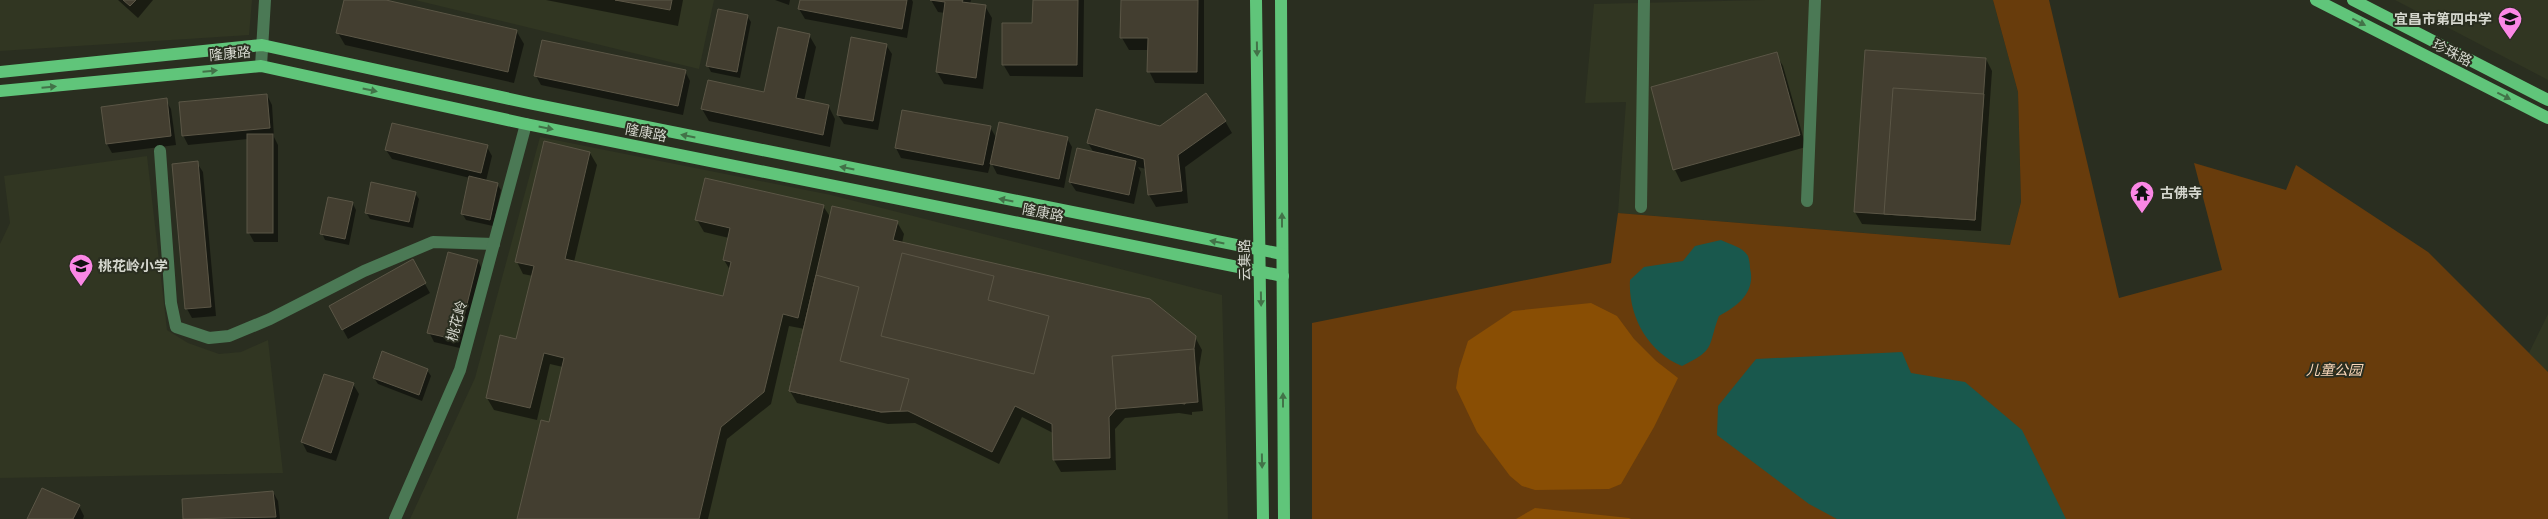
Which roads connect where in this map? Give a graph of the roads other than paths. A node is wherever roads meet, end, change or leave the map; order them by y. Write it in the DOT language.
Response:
graph roads {
  1 [pos="265,0"];
  2 [pos="1256,0"];
  3 [pos="1281,0"];
  4 [pos="1644,0"];
  5 [pos="1815,0"];
  6 [pos="2316,0"];
  7 [pos="2353,0"];
  8 [pos="262,45"];
  9 [pos="261,66"];
  10 [pos="0,72"];
  11 [pos="0,91"];
  12 [pos="2548,100"];
  13 [pos="2548,118"];
  14 [pos="526,124"];
  15 [pos="160,151"];
  16 [pos="1807,201"];
  17 [pos="1641,207"];
  18 [pos="494,244"];
  19 [pos="1260,251"];
  20 [pos="1282,254"];
  21 [pos="1260,272"];
  22 [pos="1283,276"];
  23 [pos="395,519"];
  24 [pos="1263,519"];
  25 [pos="1284,519"];
  1 -- 8 [label="street"];
  2 -- 19 [label="main road, 云集路, one-way"];
  20 -- 3 [label="main road, one-way"];
  4 -- 17 [label="street"];
  5 -- 16 [label="street"];
  6 -- 13 [label="main road, 珍珠路, one-way"];
  7 -- 12 [label="main road, 珍珠路"];
  8 -- 9 [label="street"];
  8 -- 10 [label="main road, 隆康路"];
  19 -- 8 [label="main road, 隆康路, one-way"];
  11 -- 9 [label="main road, 隆康路, one-way"];
  9 -- 14 [label="main road, 隆康路, one-way"];
  14 -- 18 [label="street, 桃花岭"];
  14 -- 21 [label="main road, 隆康路, one-way"];
  15 -- 18 [label="street"];
  18 -- 23 [label="street, 桃花岭"];
  19 -- 20 [label="main road, 隆康路"];
  19 -- 21 [label="main road, 云集路"];
  20 -- 22 [label="main road"];
  21 -- 22 [label="main road, 隆康路"];
  21 -- 24 [label="main road, 云集路, one-way"];
  25 -- 22 [label="main road, one-way"];
}
